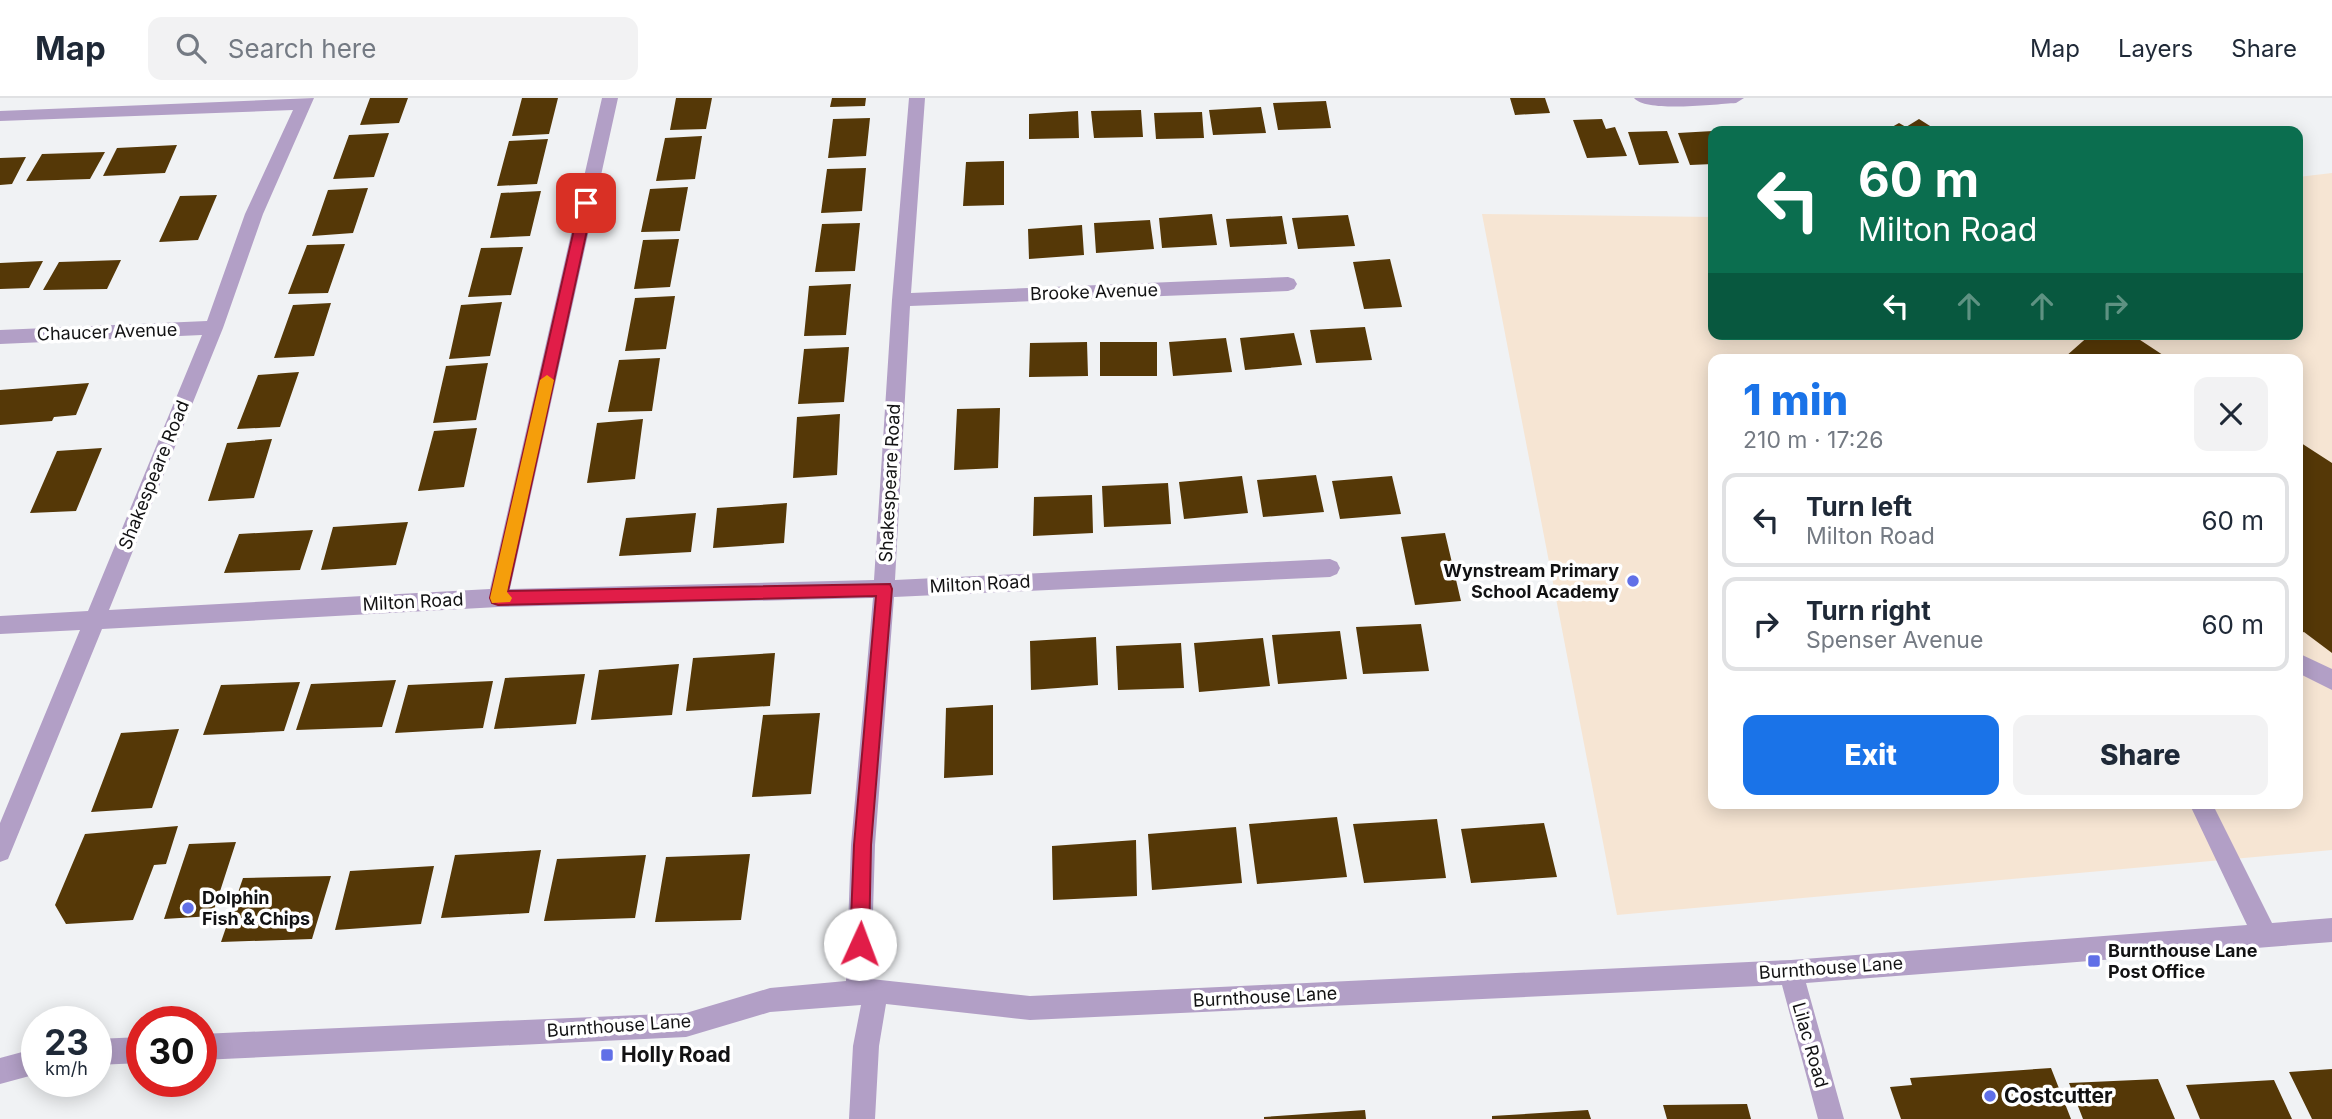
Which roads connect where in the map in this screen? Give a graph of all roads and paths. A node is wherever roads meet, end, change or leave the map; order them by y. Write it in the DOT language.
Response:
graph roads {
  1 [pos="610,98"];
  2 [pos="917,98"];
  3 [pos="1642,98"];
  4 [pos="1736,98"];
  5 [pos="305,101"];
  6 [pos="0,116"];
  7 [pos="1288,284"];
  8 [pos="901,300"];
  9 [pos="214,328"];
  10 [pos="0,337"];
  11 [pos="1330,568"];
  12 [pos="884,589"];
  13 [pos="498,598"];
  14 [pos="96,619"];
  15 [pos="0,625"];
  16 [pos="2303,665"];
  17 [pos="2332,680"];
  18 [pos="2203,809"];
  19 [pos="0,851"];
  20 [pos="2332,930"];
  21 [pos="2265,935"];
  22 [pos="1791,972"];
  23 [pos="867,992"];
  24 [pos="217,1046"];
  25 [pos="21,1065"];
  26 [pos="0,1071"];
  27 [pos="862,1119"];
  28 [pos="1831,1119"];
  1 -- 13 [label="street"];
  2 -- 8 [label="street, Shakespeare Road"];
  3 -- 4 [label="street"];
  5 -- 6 [label="street"];
  5 -- 9 [label="street, Shakespeare Road"];
  7 -- 8 [label="street, Brooke Avenue"];
  8 -- 12 [label="street, Shakespeare Road"];
  9 -- 10 [label="street, Chaucer Avenue"];
  9 -- 14 [label="street, Shakespeare Road"];
  11 -- 12 [label="street, Milton Road"];
  12 -- 13 [label="street, Milton Road"];
  12 -- 23 [label="street, Shakespeare Road"];
  13 -- 14 [label="street, Milton Road"];
  14 -- 15 [label="street, Milton Road"];
  14 -- 19 [label="street, Shakespeare Road"];
  16 -- 17 [label="street"];
  18 -- 21 [label="street"];
  20 -- 21 [label="street, Burnthouse Lane"];
  21 -- 22 [label="street, Burnthouse Lane"];
  22 -- 23 [label="street, Burnthouse Lane"];
  22 -- 28 [label="street, Lilac Road"];
  23 -- 24 [label="street, Burnthouse Lane"];
  23 -- 27 [label="street"];
  25 -- 26 [label="street"];
}
